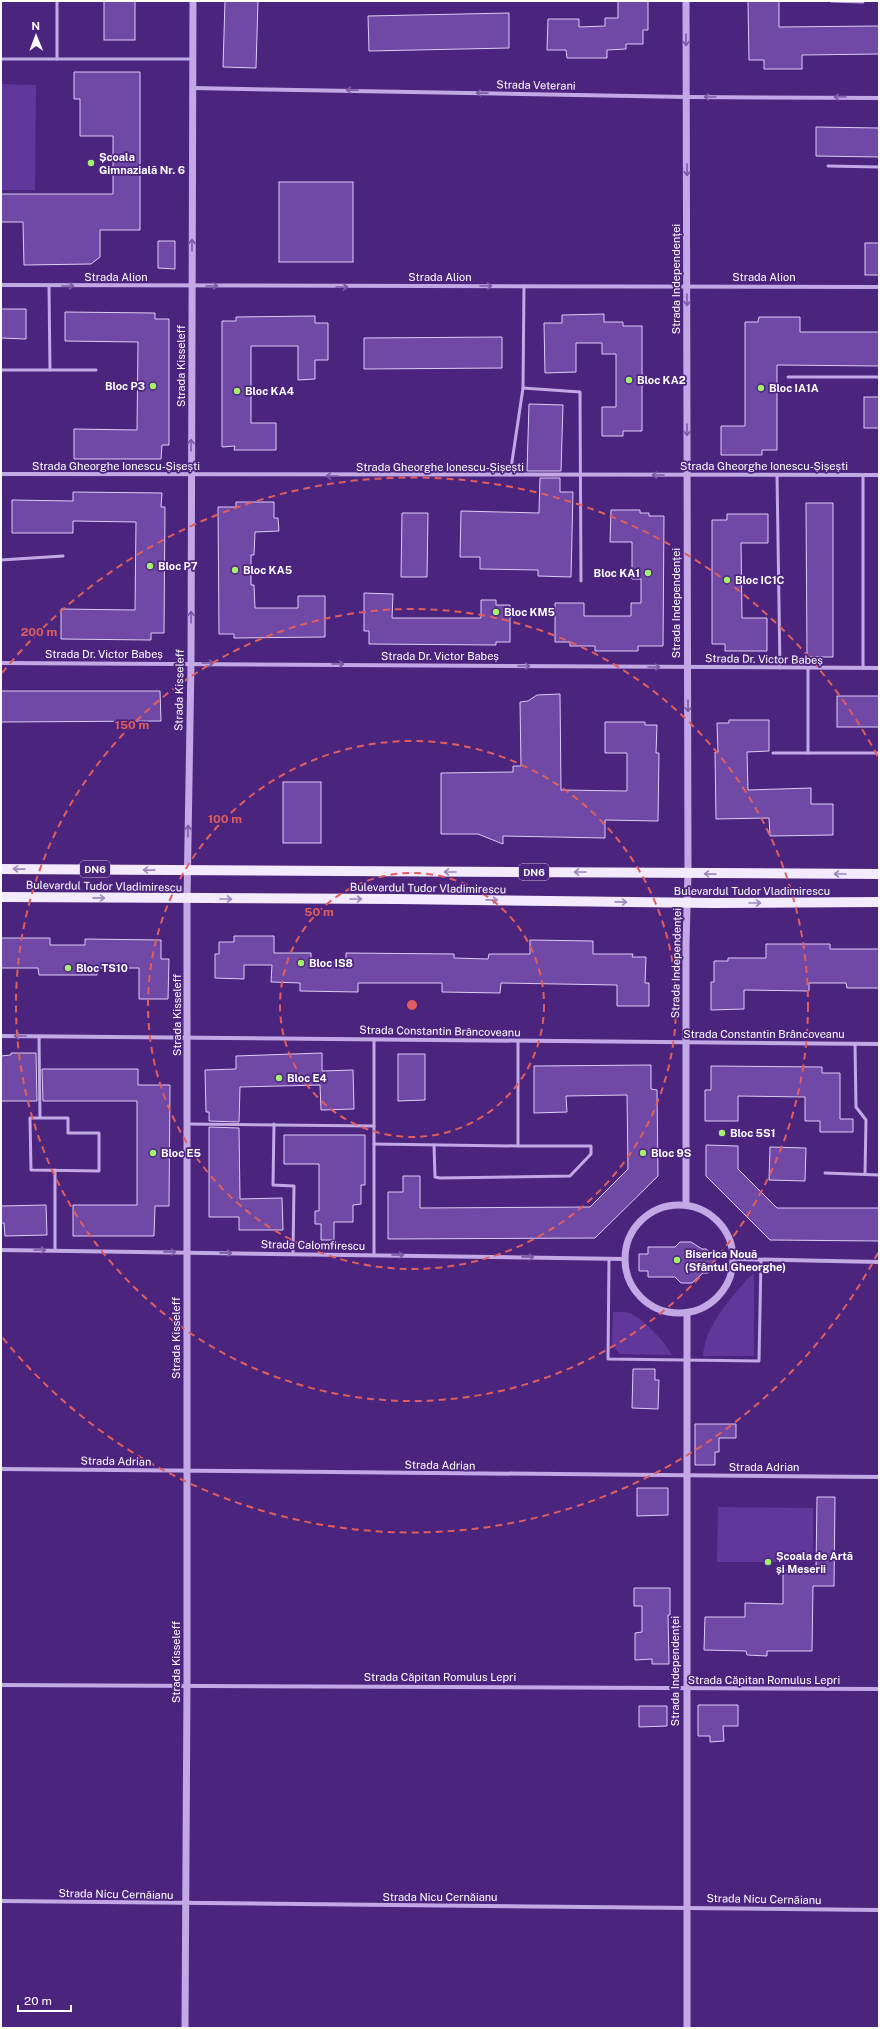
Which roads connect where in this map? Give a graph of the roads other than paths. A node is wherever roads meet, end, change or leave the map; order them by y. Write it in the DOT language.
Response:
graph roads {
  1 [pos="57,1"];
  2 [pos="193,1"];
  3 [pos="686,1"];
  4 [pos="831,1"];
  5 [pos="863,2"];
  6 [pos="57,58"];
  7 [pos="1,59"];
  8 [pos="193,59"];
  9 [pos="192,88"];
  10 [pos="686,96"];
  11 [pos="879,98"];
  12 [pos="828,166"];
  13 [pos="879,167"];
  14 [pos="1,285"];
  15 [pos="49,286"];
  16 [pos="192,286"];
  17 [pos="524,286"];
  18 [pos="687,286"];
  19 [pos="879,287"];
  20 [pos="1,370"];
  21 [pos="50,370"];
  22 [pos="96,370"];
  23 [pos="788,377"];
  24 [pos="879,377"];
  25 [pos="523,388"];
  26 [pos="1,474"];
  27 [pos="191,475"];
  28 [pos="777,475"];
  29 [pos="863,475"];
  30 [pos="879,475"];
  31 [pos="510,476"];
  32 [pos="581,476"];
  33 [pos="688,476"];
  34 [pos="64,556"];
  35 [pos="1,560"];
  36 [pos="581,581"];
  37 [pos="1,662"];
  38 [pos="191,663"];
  39 [pos="687,667"];
  40 [pos="780,668"];
  41 [pos="808,668"];
  42 [pos="863,668"];
  43 [pos="879,668"];
  44 [pos="773,753"];
  45 [pos="808,753"];
  46 [pos="879,754"];
  47 [pos="1,869"];
  48 [pos="188,870"];
  49 [pos="688,873"];
  50 [pos="879,874"];
  51 [pos="1,897"];
  52 [pos="187,899"];
  53 [pos="879,902"];
  54 [pos="688,903"];
  55 [pos="1,1036"];
  56 [pos="39,1036"];
  57 [pos="188,1038"];
  58 [pos="374,1039"];
  59 [pos="518,1041"];
  60 [pos="686,1043"];
  61 [pos="855,1044"];
  62 [pos="879,1044"];
  63 [pos="40,1118"];
  64 [pos="188,1124"];
  65 [pos="274,1124"];
  66 [pos="374,1126"];
  67 [pos="374,1144"];
  68 [pos="434,1145"];
  69 [pos="518,1146"];
  70 [pos="55,1170"];
  71 [pos="825,1174"];
  72 [pos="866,1174"];
  73 [pos="879,1175"];
  74 [pos="686,1205"];
  75 [pos="1,1250"];
  76 [pos="56,1250"];
  77 [pos="187,1252"];
  78 [pos="293,1254"];
  79 [pos="374,1255"];
  80 [pos="609,1259"];
  81 [pos="624,1259"];
  82 [pos="733,1259"];
  83 [pos="761,1260"];
  84 [pos="879,1262"];
  85 [pos="687,1313"];
  86 [pos="686,1361"];
  87 [pos="1,1469"];
  88 [pos="187,1471"];
  89 [pos="686,1476"];
  90 [pos="879,1477"];
  91 [pos="187,1684"];
  92 [pos="1,1685"];
  93 [pos="686,1688"];
  94 [pos="879,1689"];
  95 [pos="1,1901"];
  96 [pos="185,1904"];
  97 [pos="687,1907"];
  98 [pos="879,1910"];
  99 [pos="185,2028"];
  100 [pos="687,2028"];
  1 -- 6 [label="lane"];
  2 -- 8 [label="street, Strada Kisseleff"];
  3 -- 10 [label="street, Strada Independenței, one-way"];
  4 -- 5 [label="lane"];
  6 -- 7 [label="lane"];
  6 -- 8 [label="lane"];
  8 -- 9 [label="street, Strada Kisseleff"];
  10 -- 9 [label="street, Strada Veterani, one-way"];
  16 -- 9 [label="street, Strada Kisseleff, one-way"];
  11 -- 10 [label="street, Strada Veterani, one-way"];
  10 -- 18 [label="street, Strada Independenței, one-way"];
  12 -- 13 [label="lane"];
  14 -- 15 [label="street, Strada Alion"];
  15 -- 16 [label="street, Strada Alion, one-way"];
  15 -- 21 [label="lane"];
  16 -- 17 [label="street, Strada Alion, one-way"];
  27 -- 16 [label="street, Strada Kisseleff, one-way"];
  17 -- 18 [label="street, Strada Alion"];
  17 -- 25 [label="lane"];
  18 -- 19 [label="street, Strada Alion"];
  18 -- 33 [label="street, Strada Independenței, one-way"];
  20 -- 21 [label="lane"];
  21 -- 22 [label="lane"];
  23 -- 24 [label="lane"];
  25 -- 31 [label="lane"];
  25 -- 32 [label="lane"];
  26 -- 27 [label="street, Strada Gheorghe Ionescu-Șișești"];
  31 -- 27 [label="street, Strada Gheorghe Ionescu-Șișești, one-way"];
  38 -- 27 [label="street, Strada Kisseleff, one-way"];
  28 -- 29 [label="street, Strada Gheorghe Ionescu-Șișești"];
  28 -- 33 [label="street, Strada Gheorghe Ionescu-Șișești"];
  28 -- 40 [label="lane"];
  29 -- 30 [label="street, Strada Gheorghe Ionescu-Șișești"];
  29 -- 42 [label="lane"];
  31 -- 32 [label="street, Strada Gheorghe Ionescu-Șișești"];
  33 -- 32 [label="street, Strada Gheorghe Ionescu-Șișești, one-way"];
  32 -- 36 [label="lane"];
  33 -- 39 [label="street, Strada Independenței"];
  34 -- 35 [label="lane"];
  37 -- 38 [label="street, Strada Dr. Victor Babeș"];
  38 -- 39 [label="street, Strada Dr. Victor Babeș, one-way"];
  48 -- 38 [label="street, Strada Kisseleff, one-way"];
  39 -- 40 [label="street, Strada Dr. Victor Babeș"];
  39 -- 49 [label="street, Strada Independenței, one-way"];
  40 -- 41 [label="street, Strada Dr. Victor Babeș"];
  41 -- 42 [label="street, Strada Dr. Victor Babeș"];
  41 -- 45 [label="lane"];
  42 -- 43 [label="street, Strada Dr. Victor Babeș"];
  44 -- 45 [label="lane"];
  45 -- 46 [label="lane"];
  48 -- 47 [label="main road, Bulevardul Tudor Vladimirescu / DN6, one-way"];
  49 -- 48 [label="main road, Bulevardul Tudor Vladimirescu / DN6, one-way"];
  48 -- 52 [label="street, Strada Kisseleff"];
  50 -- 49 [label="main road, Bulevardul Tudor Vladimirescu / DN6, one-way"];
  49 -- 54 [label="street, Strada Independenței"];
  51 -- 52 [label="main road, Bulevardul Tudor Vladimirescu, one-way"];
  52 -- 54 [label="main road, Bulevardul Tudor Vladimirescu, one-way"];
  52 -- 57 [label="street, Strada Kisseleff"];
  54 -- 53 [label="main road, Bulevardul Tudor Vladimirescu, one-way"];
  54 -- 60 [label="street, Strada Independenței"];
  56 -- 55 [label="street, Strada Constantin Brâncoveanu, one-way"];
  56 -- 57 [label="street, Strada Constantin Brâncoveanu"];
  56 -- 63 [label="lane"];
  57 -- 58 [label="street, Strada Constantin Brâncoveanu"];
  57 -- 64 [label="street, Strada Kisseleff"];
  58 -- 59 [label="street, Strada Constantin Brâncoveanu"];
  58 -- 66 [label="lane"];
  59 -- 60 [label="street, Strada Constantin Brâncoveanu"];
  59 -- 69 [label="lane"];
  60 -- 61 [label="street, Strada Constantin Brâncoveanu"];
  60 -- 74 [label="street, Strada Independenței"];
  61 -- 62 [label="street, Strada Constantin Brâncoveanu"];
  61 -- 72 [label="lane"];
  63 -- 70 [label="lane"];
  63 -- 70 [label="lane"];
  64 -- 65 [label="lane"];
  64 -- 77 [label="street, Strada Kisseleff"];
  65 -- 66 [label="lane"];
  65 -- 78 [label="lane"];
  66 -- 67 [label="lane"];
  67 -- 68 [label="lane"];
  67 -- 79 [label="lane"];
  68 -- 69 [label="lane"];
  68 -- 69 [label="lane"];
  70 -- 76 [label="lane"];
  71 -- 72 [label="lane"];
  72 -- 73 [label="lane"];
  74 -- 81 [label="street"];
  74 -- 82 [label="street"];
  75 -- 76 [label="street, Strada Calomfirescu, one-way"];
  76 -- 77 [label="street, Strada Calomfirescu, one-way"];
  77 -- 78 [label="street, Strada Calomfirescu, one-way"];
  77 -- 88 [label="street, Strada Kisseleff"];
  78 -- 79 [label="street, Strada Calomfirescu"];
  79 -- 80 [label="street, Strada Calomfirescu, one-way"];
  80 -- 81 [label="street, Strada Calomfirescu"];
  80 -- 86 [label="lane"];
  81 -- 85 [label="street"];
  82 -- 83 [label="street"];
  82 -- 85 [label="street"];
  83 -- 84 [label="street"];
  83 -- 86 [label="lane"];
  85 -- 86 [label="street, Strada Independenței"];
  86 -- 89 [label="street, Strada Independenței"];
  87 -- 88 [label="street, Strada Adrian"];
  88 -- 89 [label="street, Strada Adrian"];
  88 -- 91 [label="street, Strada Kisseleff"];
  89 -- 90 [label="street, Strada Adrian"];
  89 -- 93 [label="street, Strada Independenței"];
  91 -- 92 [label="street, Strada Căpitan Romulus Lepri"];
  91 -- 93 [label="street, Strada Căpitan Romulus Lepri"];
  91 -- 96 [label="street, Strada Kisseleff"];
  93 -- 94 [label="street, Strada Căpitan Romulus Lepri"];
  93 -- 97 [label="street, Strada Independenței"];
  95 -- 96 [label="street, Strada Nicu Cernăianu"];
  96 -- 97 [label="street, Strada Nicu Cernăianu"];
  96 -- 99 [label="street, Strada Kisseleff"];
  97 -- 98 [label="street, Strada Nicu Cernăianu"];
  97 -- 100 [label="street, Strada Independenței"];
}
